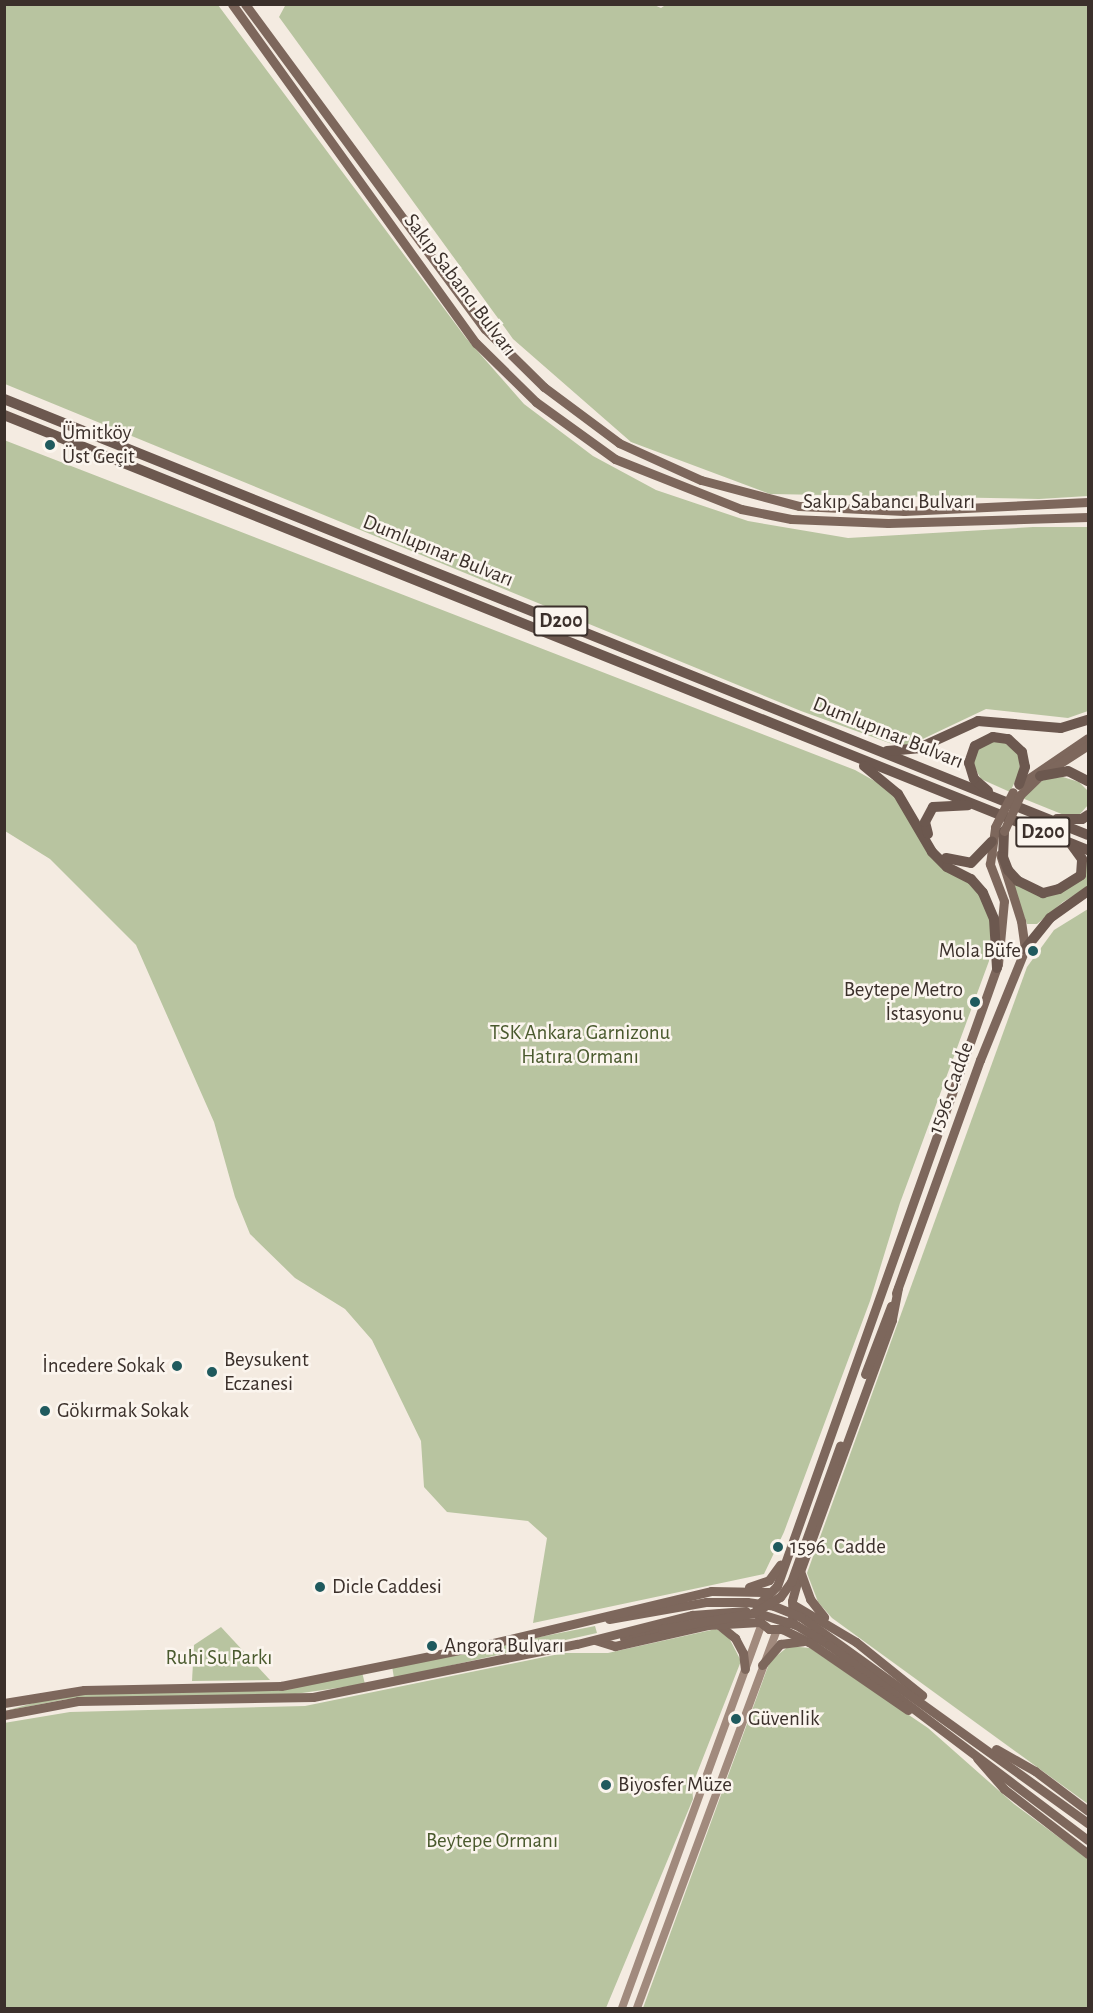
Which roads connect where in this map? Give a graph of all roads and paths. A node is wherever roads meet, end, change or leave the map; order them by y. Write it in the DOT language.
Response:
graph roads {
  1 [pos="232,4"];
  2 [pos="245,4"];
  3 [pos="4,399"];
  4 [pos="4,415"];
  5 [pos="1089,502"];
  6 [pos="1089,517"];
  7 [pos="1089,720"];
  8 [pos="1089,738"];
  9 [pos="1089,745"];
  10 [pos="882,751"];
  11 [pos="840,752"];
  12 [pos="1040,776"];
  13 [pos="1089,781"];
  14 [pos="1018,790"];
  15 [pos="998,799"];
  16 [pos="978,805"];
  17 [pos="1089,814"];
  18 [pos="1045,818"];
  19 [pos="1000,829"];
  20 [pos="1089,836"];
  21 [pos="992,841"];
  22 [pos="1069,843"];
  23 [pos="1089,850"];
  24 [pos="1089,891"];
  25 [pos="1022,934"];
  26 [pos="1001,942"];
  27 [pos="1024,950"];
  28 [pos="997,968"];
  29 [pos="898,1288"];
  30 [pos="798,1524"];
  31 [pos="816,1531"];
  32 [pos="791,1541"];
  33 [pos="800,1571"];
  34 [pos="741,1590"];
  35 [pos="775,1594"];
  36 [pos="793,1603"];
  37 [pos="747,1606"];
  38 [pos="601,1619"];
  39 [pos="743,1621"];
  40 [pos="798,1621"];
  41 [pos="761,1623"];
  42 [pos="716,1625"];
  43 [pos="834,1627"];
  44 [pos="780,1629"];
  45 [pos="595,1640"];
  46 [pos="809,1642"];
  47 [pos="386,1663"];
  48 [pos="762,1665"];
  49 [pos="367,1667"];
  50 [pos="745,1669"];
  51 [pos="390,1683"];
  52 [pos="371,1687"];
  53 [pos="4,1703"];
  54 [pos="4,1715"];
  55 [pos="726,1717"];
  56 [pos="945,1717"];
  57 [pos="743,1718"];
  58 [pos="740,1728"];
  59 [pos="942,1729"];
  60 [pos="979,1741"];
  61 [pos="972,1752"];
  62 [pos="1089,1810"];
  63 [pos="1089,1822"];
  64 [pos="1089,1839"];
  65 [pos="1089,1854"];
  66 [pos="622,2008"];
  67 [pos="637,2008"];
  1 -- 6 [label="main road, Sakıp Sabancı Bulvarı"];
  2 -- 5 [label="main road, Sakıp Sabancı Bulvarı"];
  3 -- 10 [label="highway, Dumlupınar Bulvarı / D200"];
  4 -- 11 [label="highway, Dumlupınar Bulvarı / D200"];
  7 -- 10 [label="highway"];
  8 -- 14 [label="main road"];
  9 -- 12 [label="main road"];
  10 -- 15 [label="highway, Dumlupınar Bulvarı / D200"];
  11 -- 16 [label="highway, Dumlupınar Bulvarı / D200"];
  11 -- 28 [label="highway"];
  12 -- 13 [label="highway"];
  12 -- 14 [label="main road"];
  14 -- 15 [label="highway"];
  14 -- 19 [label="main road, bridge"];
  15 -- 18 [label="highway, Dumlupınar Bulvarı / D200"];
  16 -- 21 [label="highway"];
  16 -- 22 [label="highway, Dumlupınar Bulvarı / D200"];
  17 -- 18 [label="highway"];
  18 -- 20 [label="highway, Dumlupınar Bulvarı / D200"];
  19 -- 21 [label="main road, 1596. Cadde"];
  19 -- 22 [label="highway"];
  19 -- 25 [label="main road, 1596. Cadde"];
  21 -- 26 [label="main road, 1596. Cadde"];
  22 -- 23 [label="highway, Dumlupınar Bulvarı / D200"];
  24 -- 27 [label="highway"];
  25 -- 26 [label="main road"];
  25 -- 27 [label="main road, 1596. Cadde"];
  26 -- 27 [label="main road"];
  26 -- 28 [label="main road, 1596. Cadde"];
  27 -- 29 [label="main road, 1596. Cadde"];
  28 -- 30 [label="main road, 1596. Cadde"];
  29 -- 31 [label="main road, 1596. Cadde"];
  29 -- 35 [label="main road, 1596. Cadde, bridge"];
  30 -- 31 [label="main road"];
  30 -- 32 [label="main road, 1596. Cadde"];
  31 -- 33 [label="main road, 1596. Cadde"];
  32 -- 34 [label="main road"];
  32 -- 35 [label="main road, 1596. Cadde"];
  33 -- 36 [label="main road, 1596. Cadde"];
  33 -- 43 [label="main road"];
  34 -- 35 [label="main road"];
  34 -- 38 [label="main road"];
  34 -- 39 [label="main road"];
  35 -- 36 [label="main road"];
  35 -- 41 [label="main road, 1596. Cadde"];
  35 -- 45 [label="main road, bridge"];
  36 -- 43 [label="main road"];
  36 -- 44 [label="main road, 1596. Cadde"];
  37 -- 38 [label="main road"];
  37 -- 40 [label="main road, bridge"];
  37 -- 45 [label="main road"];
  38 -- 47 [label="main road"];
  39 -- 41 [label="main road"];
  39 -- 42 [label="main road"];
  40 -- 56 [label="main road"];
  40 -- 59 [label="main road"];
  41 -- 44 [label="main road"];
  41 -- 50 [label="main road, 1596. Cadde"];
  42 -- 45 [label="main road"];
  42 -- 50 [label="main road"];
  43 -- 56 [label="main road"];
  44 -- 46 [label="main road"];
  44 -- 48 [label="main road, 1596. Cadde"];
  45 -- 51 [label="main road"];
  46 -- 48 [label="main road"];
  46 -- 59 [label="main road"];
  47 -- 49 [label="main road"];
  47 -- 51 [label="main road"];
  48 -- 57 [label="main road, 1596. Cadde"];
  49 -- 52 [label="main road"];
  49 -- 53 [label="main road"];
  50 -- 55 [label="main road, 1596. Cadde"];
  51 -- 52 [label="main road"];
  52 -- 54 [label="main road"];
  55 -- 57 [label="main road"];
  55 -- 58 [label="main road"];
  55 -- 66 [label="main road, 1596. Cadde"];
  56 -- 60 [label="main road"];
  57 -- 58 [label="main road, 1596. Cadde"];
  58 -- 67 [label="main road, 1596. Cadde"];
  59 -- 61 [label="main road"];
  60 -- 62 [label="main road"];
  60 -- 63 [label="main road"];
  61 -- 64 [label="main road"];
  61 -- 65 [label="main road"];
}
